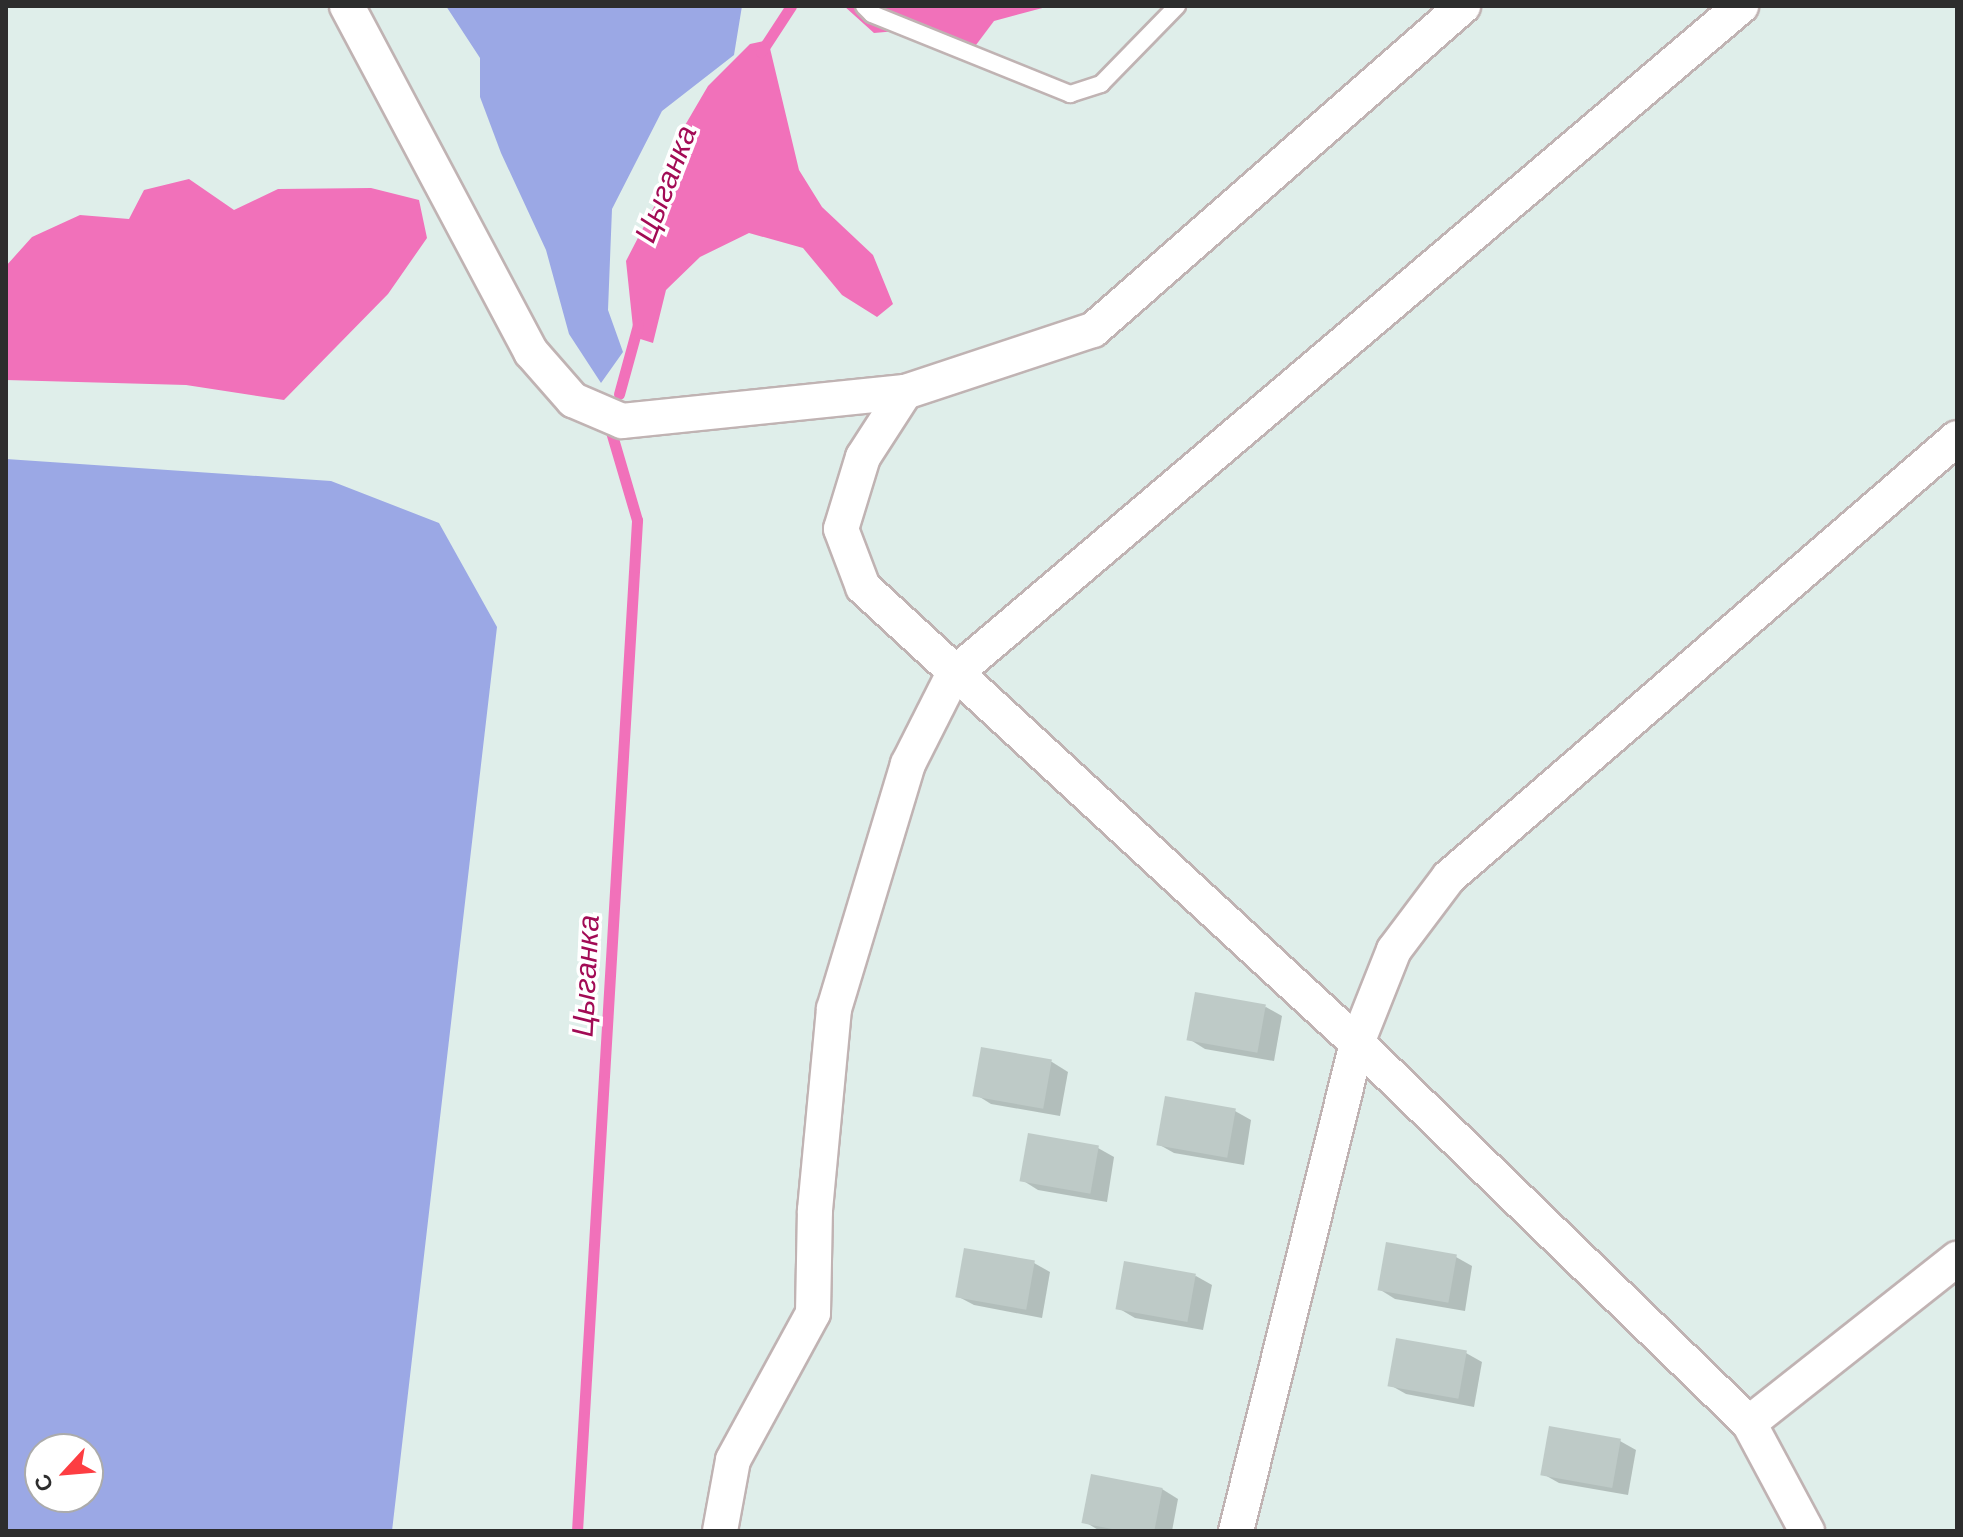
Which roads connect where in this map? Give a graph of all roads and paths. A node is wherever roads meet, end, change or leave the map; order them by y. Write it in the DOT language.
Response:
graph roads {
  1 [pos="347,6"];
  2 [pos="864,6"];
  3 [pos="1177,6"];
  4 [pos="1463,6"];
  5 [pos="1741,6"];
  6 [pos="905,392"];
  7 [pos="1957,438"];
  8 [pos="953,675"];
  9 [pos="1357,1043"];
  10 [pos="1957,1259"];
  11 [pos="1749,1423"];
  12 [pos="720,1531"];
  13 [pos="1236,1531"];
  14 [pos="1807,1531"];
  1 -- 6 [label="street"];
  2 -- 3 [label="lane"];
  4 -- 6 [label="street"];
  5 -- 8 [label="street"];
  6 -- 8 [label="street"];
  7 -- 9 [label="street"];
  8 -- 9 [label="street"];
  8 -- 12 [label="street"];
  9 -- 11 [label="street"];
  9 -- 13 [label="street"];
  10 -- 11 [label="street"];
  11 -- 14 [label="street"];
}
